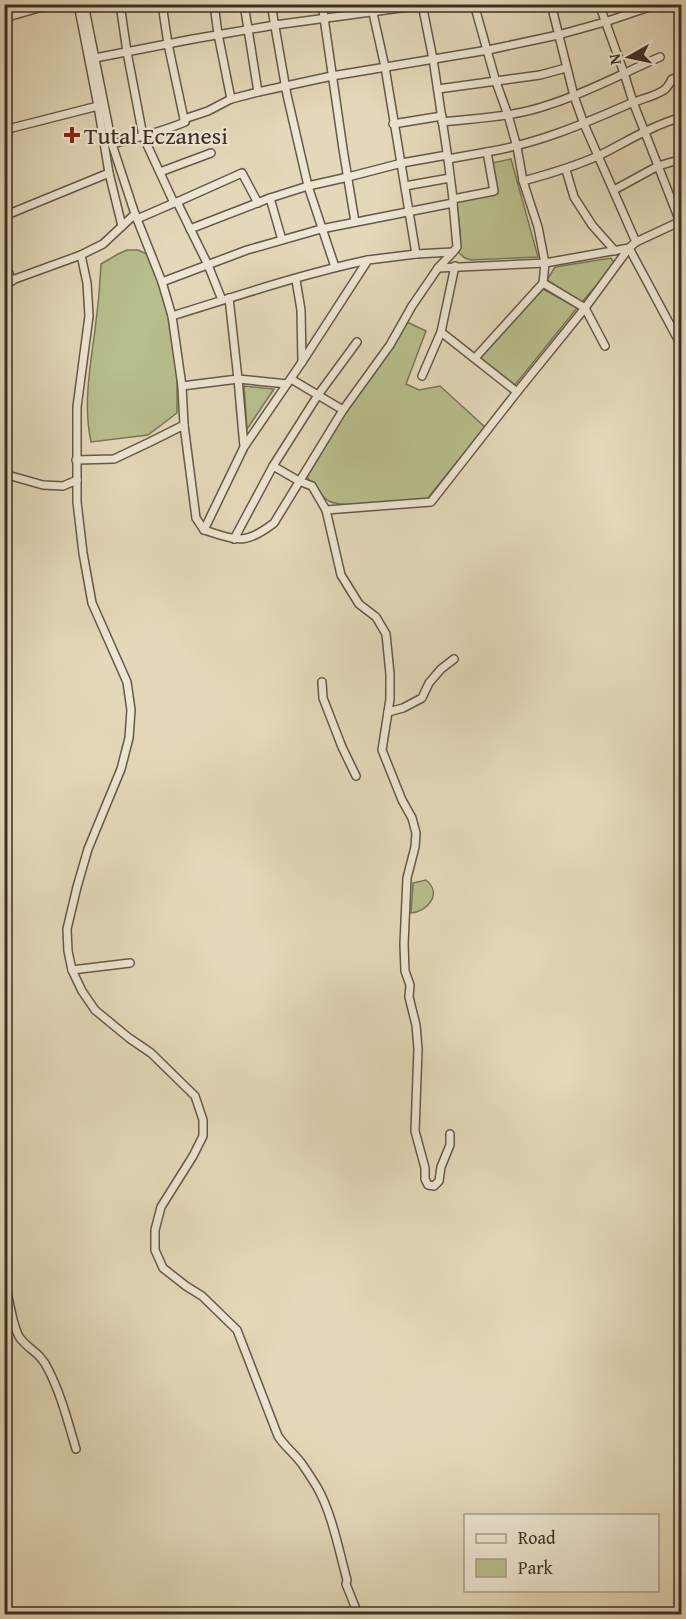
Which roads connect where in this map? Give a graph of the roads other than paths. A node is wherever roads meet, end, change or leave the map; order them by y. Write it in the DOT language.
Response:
graph roads {
  1 [pos="53,4"];
  2 [pos="78,4"];
  3 [pos="84,4"];
  4 [pos="120,4"];
  5 [pos="162,4"];
  6 [pos="214,4"];
  7 [pos="244,4"];
  8 [pos="271,4"];
  9 [pos="322,4"];
  10 [pos="371,4"];
  11 [pos="474,4"];
  12 [pos="550,4"];
  13 [pos="599,4"];
  14 [pos="658,4"];
  15 [pos="677,4"];
  16 [pos="425,5"];
  17 [pos="373,13"];
  18 [pos="4,18"];
  19 [pos="324,18"];
  20 [pos="605,22"];
  21 [pos="681,24"];
  22 [pos="275,25"];
  23 [pos="249,30"];
  24 [pos="218,34"];
  25 [pos="558,35"];
  26 [pos="168,44"];
  27 [pos="488,50"];
  28 [pos="127,52"];
  29 [pos="660,57"];
  30 [pos="95,58"];
  31 [pos="433,59"];
  32 [pos="385,67"];
  33 [pos="566,68"];
  34 [pos="624,73"];
  35 [pos="332,76"];
  36 [pos="681,76"];
  37 [pos="496,82"];
  38 [pos="285,86"];
  39 [pos="438,89"];
  40 [pos="258,92"];
  41 [pos="574,96"];
  42 [pos="231,99"];
  43 [pos="633,102"];
  44 [pos="98,106"];
  45 [pos="508,115"];
  46 [pos="681,117"];
  47 [pos="184,119"];
  48 [pos="442,119"];
  49 [pos="393,124"];
  50 [pos="584,124"];
  51 [pos="4,130"];
  52 [pos="645,131"];
  53 [pos="143,136"];
  54 [pos="112,144"];
  55 [pos="517,147"];
  56 [pos="487,152"];
  57 [pos="211,153"];
  58 [pos="599,155"];
  59 [pos="447,157"];
  60 [pos="681,159"];
  61 [pos="402,163"];
  62 [pos="658,166"];
  63 [pos="566,170"];
  64 [pos="160,172"];
  65 [pos="109,173"];
  66 [pos="348,177"];
  67 [pos="450,178"];
  68 [pos="523,181"];
  69 [pos="308,186"];
  70 [pos="405,186"];
  71 [pos="614,190"];
  72 [pos="270,198"];
  73 [pos="453,201"];
  74 [pos="176,202"];
  75 [pos="258,203"];
  76 [pos="409,211"];
  77 [pos="4,216"];
  78 [pos="136,217"];
  79 [pos="355,222"];
  80 [pos="680,224"];
  81 [pos="122,226"];
  82 [pos="190,229"];
  83 [pos="321,229"];
  84 [pos="282,240"];
  85 [pos="636,242"];
  86 [pos="629,249"];
  87 [pos="615,251"];
  88 [pos="453,252"];
  89 [pos="416,254"];
  90 [pos="81,255"];
  91 [pos="4,261"];
  92 [pos="368,261"];
  93 [pos="545,262"];
  94 [pos="208,265"];
  95 [pos="455,266"];
  96 [pos="335,267"];
  97 [pos="438,268"];
  98 [pos="296,279"];
  99 [pos="8,282"];
  100 [pos="162,282"];
  101 [pos="543,283"];
  102 [pos="225,299"];
  103 [pos="585,308"];
  104 [pos="172,316"];
  105 [pos="441,332"];
  106 [pos="357,342"];
  107 [pos="605,346"];
  108 [pos="681,347"];
  109 [pos="475,358"];
  110 [pos="302,362"];
  111 [pos="422,376"];
  112 [pos="238,379"];
  113 [pos="289,382"];
  114 [pos="182,386"];
  115 [pos="517,392"];
  116 [pos="318,395"];
  117 [pos="344,410"];
  118 [pos="184,425"];
  119 [pos="244,447"];
  120 [pos="76,460"];
  121 [pos="273,466"];
  122 [pos="4,474"];
  123 [pos="77,480"];
  124 [pos="299,481"];
  125 [pos="326,510"];
  126 [pos="204,530"];
  127 [pos="234,539"];
  128 [pos="454,659"];
  129 [pos="322,682"];
  130 [pos="388,712"];
  131 [pos="356,776"];
  132 [pos="130,963"];
  133 [pos="72,970"];
  134 [pos="450,1134"];
  135 [pos="4,1224"];
  136 [pos="4,1253"];
  137 [pos="4,1280"];
  138 [pos="76,1449"];
  139 [pos="358,1614"];
  1 -- 18 [label="street"];
  2 -- 44 [label="street"];
  3 -- 30 [label="street"];
  4 -- 28 [label="street"];
  5 -- 26 [label="street"];
  6 -- 24 [label="street"];
  7 -- 23 [label="street"];
  8 -- 22 [label="street"];
  9 -- 19 [label="street"];
  10 -- 17 [label="street"];
  11 -- 27 [label="street"];
  12 -- 25 [label="street"];
  13 -- 20 [label="street"];
  14 -- 20 [label="street"];
  15 -- 21 [label="street"];
  16 -- 17 [label="street"];
  16 -- 31 [label="street"];
  17 -- 19 [label="street"];
  17 -- 32 [label="street"];
  19 -- 22 [label="street"];
  19 -- 35 [label="street"];
  20 -- 25 [label="street"];
  20 -- 34 [label="street"];
  22 -- 23 [label="street"];
  22 -- 38 [label="street"];
  23 -- 24 [label="street"];
  23 -- 40 [label="street"];
  24 -- 26 [label="street"];
  24 -- 42 [label="street"];
  25 -- 27 [label="street"];
  25 -- 33 [label="street"];
  26 -- 28 [label="street"];
  26 -- 47 [label="street"];
  27 -- 31 [label="street"];
  27 -- 37 [label="street"];
  28 -- 30 [label="street"];
  28 -- 53 [label="street"];
  29 -- 34 [label="street"];
  30 -- 54 [label="street"];
  31 -- 32 [label="street"];
  31 -- 39 [label="street"];
  32 -- 35 [label="street"];
  32 -- 49 [label="street"];
  33 -- 37 [label="street"];
  33 -- 41 [label="street"];
  34 -- 41 [label="street"];
  34 -- 43 [label="street"];
  35 -- 38 [label="street"];
  35 -- 66 [label="street"];
  36 -- 43 [label="street"];
  37 -- 39 [label="street"];
  37 -- 45 [label="street"];
  38 -- 40 [label="street"];
  38 -- 69 [label="street"];
  39 -- 48 [label="street"];
  40 -- 42 [label="street"];
  41 -- 45 [label="street"];
  41 -- 50 [label="street"];
  42 -- 47 [label="street"];
  43 -- 50 [label="street"];
  43 -- 52 [label="street"];
  44 -- 51 [label="street"];
  44 -- 65 [label="street"];
  45 -- 48 [label="street"];
  45 -- 55 [label="street"];
  46 -- 52 [label="street"];
  47 -- 53 [label="street"];
  48 -- 49 [label="street"];
  48 -- 59 [label="street"];
  49 -- 61 [label="street"];
  50 -- 55 [label="street"];
  50 -- 58 [label="street"];
  52 -- 58 [label="street"];
  52 -- 62 [label="street"];
  53 -- 54 [label="street"];
  53 -- 64 [label="street"];
  54 -- 78 [label="street"];
  55 -- 56 [label="street"];
  55 -- 68 [label="street"];
  56 -- 59 [label="street"];
  56 -- 73 [label="street"];
  57 -- 64 [label="street"];
  58 -- 63 [label="street"];
  58 -- 71 [label="street"];
  59 -- 61 [label="street"];
  59 -- 67 [label="street"];
  60 -- 62 [label="street"];
  61 -- 66 [label="street"];
  61 -- 70 [label="street"];
  62 -- 71 [label="street"];
  62 -- 80 [label="street"];
  63 -- 68 [label="street"];
  63 -- 87 [label="street"];
  64 -- 74 [label="street"];
  65 -- 77 [label="street"];
  65 -- 81 [label="street"];
  66 -- 69 [label="street"];
  66 -- 79 [label="street"];
  67 -- 70 [label="street"];
  67 -- 73 [label="street"];
  68 -- 93 [label="street"];
  69 -- 72 [label="street"];
  69 -- 83 [label="street"];
  70 -- 76 [label="street"];
  71 -- 85 [label="street"];
  72 -- 75 [label="street"];
  72 -- 84 [label="street"];
  73 -- 76 [label="street"];
  73 -- 88 [label="street"];
  74 -- 75 [label="street"];
  74 -- 78 [label="street"];
  74 -- 82 [label="street"];
  75 -- 82 [label="street"];
  76 -- 79 [label="street"];
  76 -- 89 [label="street"];
  78 -- 81 [label="street"];
  78 -- 100 [label="street"];
  79 -- 83 [label="street"];
  80 -- 85 [label="street"];
  81 -- 90 [label="street"];
  82 -- 94 [label="street"];
  83 -- 84 [label="street"];
  83 -- 96 [label="street"];
  84 -- 94 [label="street"];
  85 -- 86 [label="street"];
  86 -- 87 [label="street"];
  86 -- 103 [label="street"];
  86 -- 108 [label="street"];
  87 -- 93 [label="street"];
  88 -- 89 [label="street"];
  88 -- 97 [label="street"];
  89 -- 92 [label="street"];
  90 -- 99 [label="street"];
  90 -- 120 [label="street"];
  91 -- 99 [label="street"];
  92 -- 96 [label="street"];
  92 -- 110 [label="street"];
  93 -- 95 [label="street"];
  93 -- 101 [label="street"];
  94 -- 100 [label="street"];
  94 -- 102 [label="street"];
  95 -- 97 [label="street"];
  95 -- 105 [label="street"];
  96 -- 98 [label="street"];
  97 -- 117 [label="street"];
  98 -- 102 [label="street"];
  98 -- 110 [label="street"];
  100 -- 104 [label="street"];
  101 -- 103 [label="street"];
  101 -- 109 [label="street"];
  102 -- 104 [label="street"];
  102 -- 112 [label="street"];
  103 -- 107 [label="street"];
  103 -- 115 [label="street"];
  104 -- 114 [label="street"];
  105 -- 109 [label="street"];
  105 -- 111 [label="street"];
  106 -- 116 [label="street"];
  109 -- 115 [label="street"];
  110 -- 113 [label="street"];
  112 -- 113 [label="street"];
  112 -- 114 [label="street"];
  112 -- 119 [label="street"];
  113 -- 116 [label="street"];
  113 -- 119 [label="street"];
  114 -- 118 [label="street"];
  115 -- 125 [label="street"];
  116 -- 117 [label="street"];
  116 -- 121 [label="street"];
  117 -- 124 [label="street"];
  118 -- 120 [label="street"];
  118 -- 126 [label="street"];
  119 -- 126 [label="street"];
  120 -- 123 [label="street"];
  121 -- 124 [label="street"];
  121 -- 127 [label="street"];
  122 -- 123 [label="street"];
  123 -- 133 [label="street"];
  124 -- 125 [label="street"];
  124 -- 127 [label="street"];
  125 -- 130 [label="street"];
  126 -- 127 [label="street"];
  128 -- 130 [label="street"];
  129 -- 131 [label="street"];
  130 -- 134 [label="street"];
  132 -- 133 [label="street"];
  133 -- 139 [label="street"];
  135 -- 136 [label="street"];
  137 -- 138 [label="street"];
}
